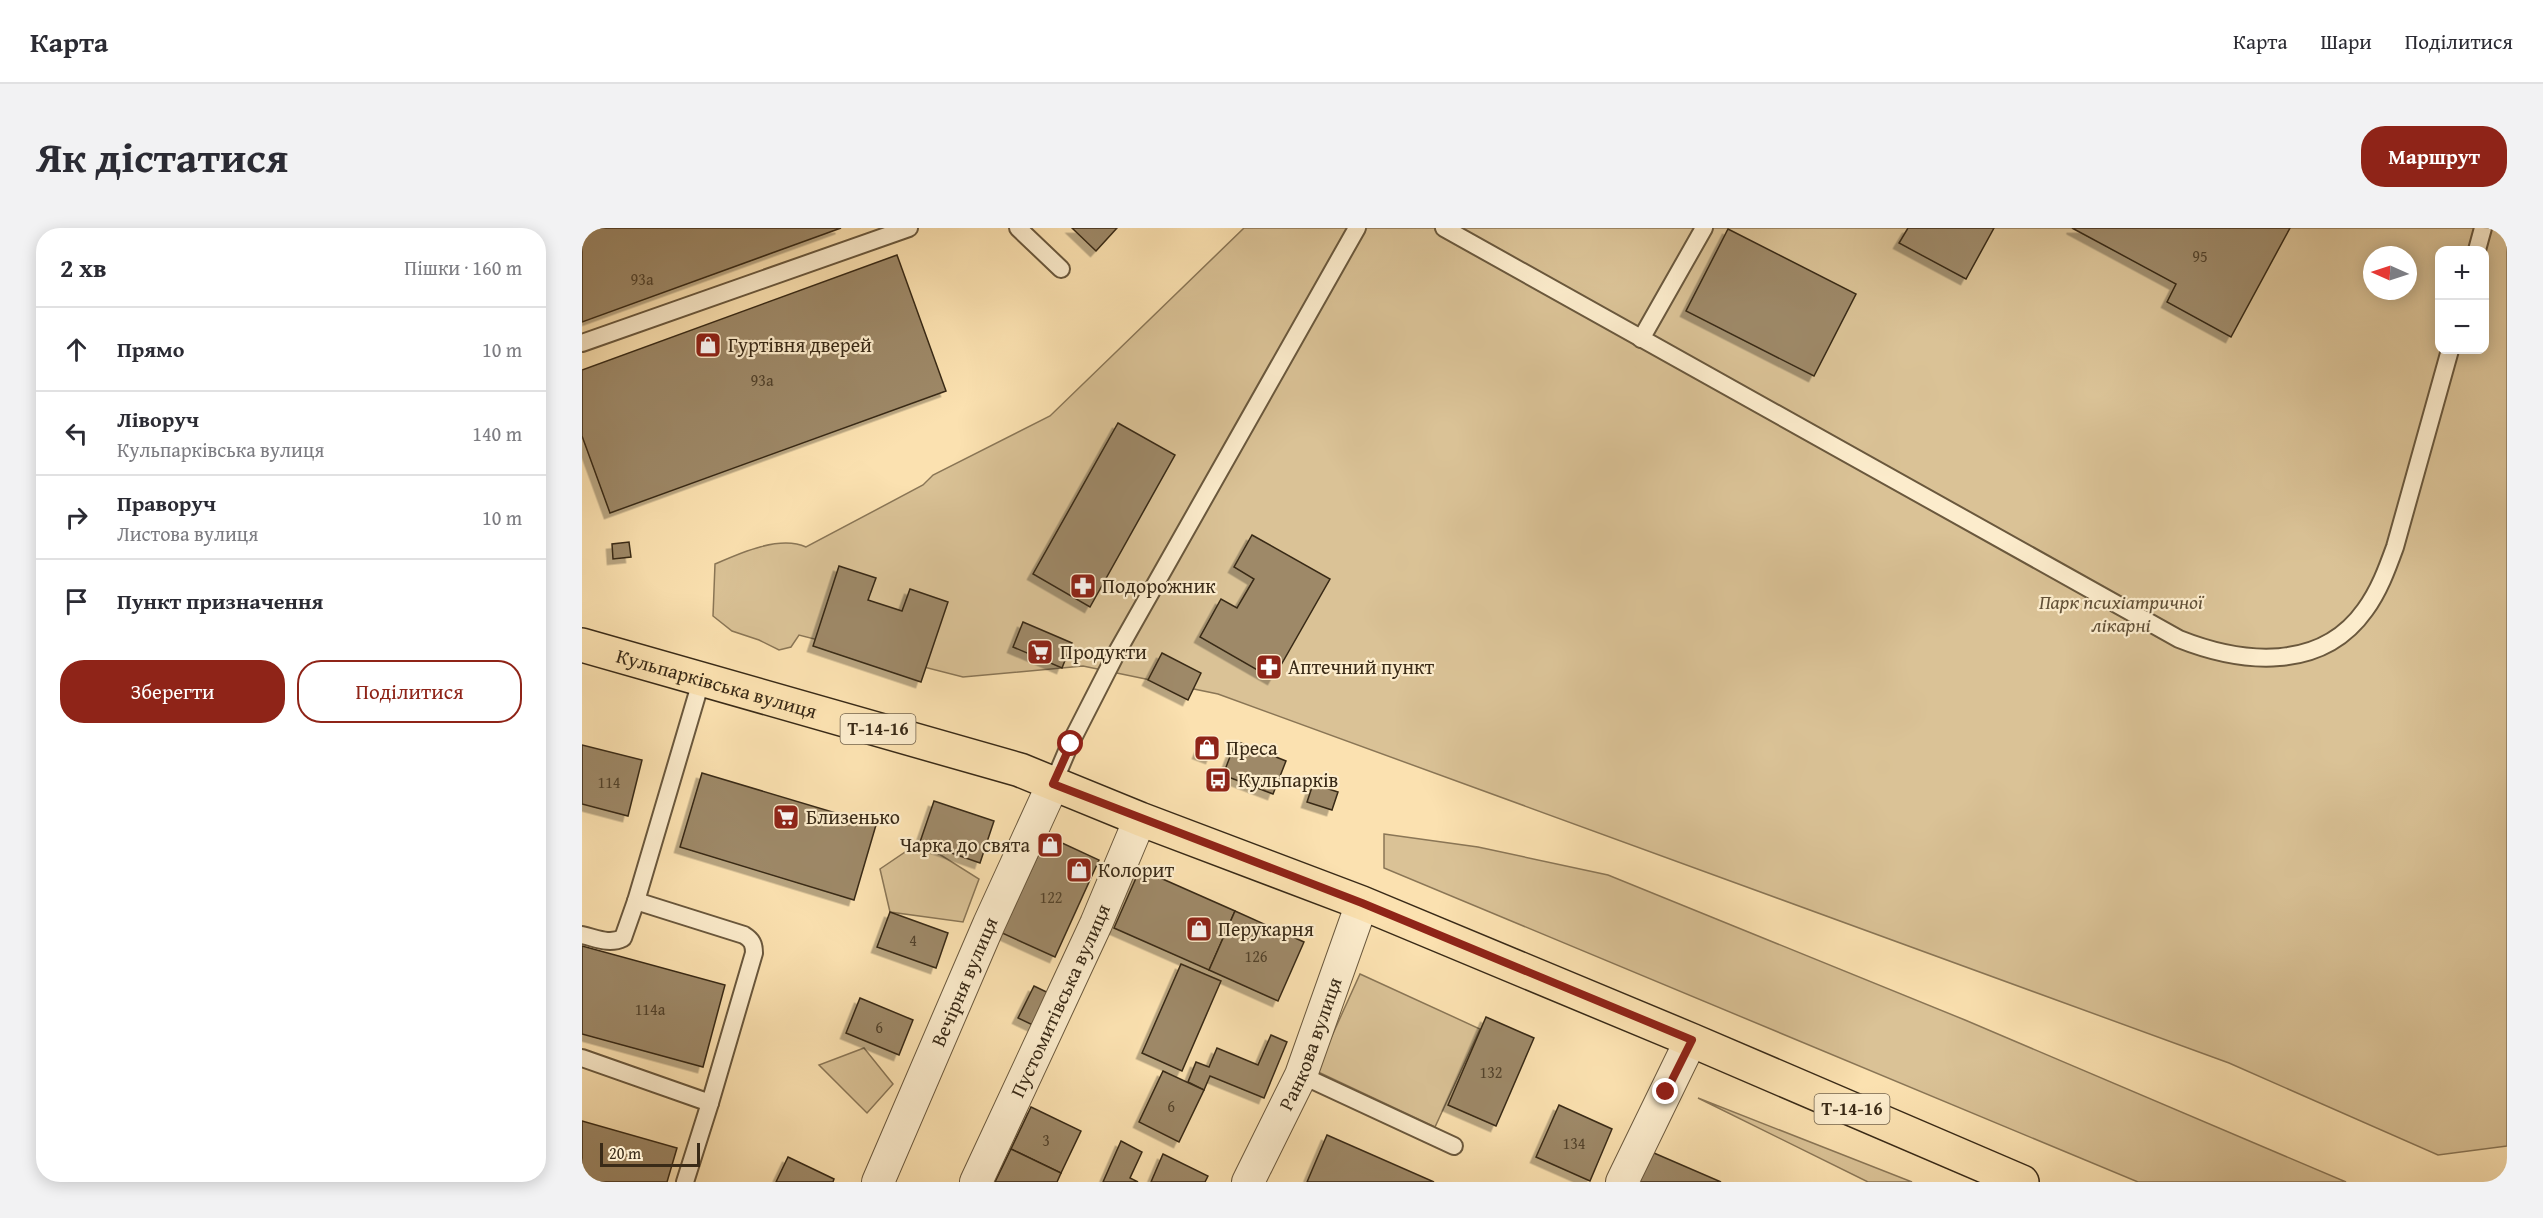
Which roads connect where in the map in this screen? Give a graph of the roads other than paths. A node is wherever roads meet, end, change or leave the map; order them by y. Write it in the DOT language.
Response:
graph roads {
  1 [pos="909,228"];
  2 [pos="1018,228"];
  3 [pos="1357,228"];
  4 [pos="1444,228"];
  5 [pos="1704,228"];
  6 [pos="2483,228"];
  7 [pos="2478,246"];
  8 [pos="1062,269"];
  9 [pos="1641,339"];
  10 [pos="582,343"];
  11 [pos="2449,354"];
  12 [pos="582,645"];
  13 [pos="702,678"];
  14 [pos="1053,784"];
  15 [pos="1140,819"];
  16 [pos="636,901"];
  17 [pos="1362,903"];
  18 [pos="582,935"];
  19 [pos="1692,1040"];
  20 [pos="582,1058"];
  21 [pos="1300,1075"];
  22 [pos="710,1103"];
  23 [pos="1454,1146"];
  24 [pos="685,1182"];
  25 [pos="878,1182"];
  26 [pos="976,1182"];
  27 [pos="1248,1182"];
  28 [pos="1622,1182"];
  29 [pos="2022,1182"];
  1 -- 10 [label="lane"];
  2 -- 8 [label="lane"];
  3 -- 14 [label="lane"];
  4 -- 9 [label="lane"];
  5 -- 9 [label="lane"];
  6 -- 7 [label="lane"];
  9 -- 11 [label="lane"];
  12 -- 13 [label="main road, Кульпарківська вулиця / Т-14-16"];
  13 -- 14 [label="main road, Кульпарківська вулиця / Т-14-16"];
  13 -- 16 [label="lane"];
  14 -- 15 [label="main road, Кульпарківська вулиця / Т-14-16"];
  14 -- 25 [label="street, Вечірня вулиця"];
  15 -- 17 [label="main road, Кульпарківська вулиця / Т-14-16"];
  15 -- 26 [label="street, Пустомитівська вулиця"];
  16 -- 18 [label="lane"];
  16 -- 22 [label="lane"];
  17 -- 19 [label="main road, Кульпарківська вулиця / Т-14-16"];
  17 -- 21 [label="street, Ранкова вулиця"];
  19 -- 28 [label="street"];
  19 -- 29 [label="main road, Кульпарківська вулиця / Т-14-16"];
  20 -- 22 [label="lane"];
  21 -- 23 [label="lane"];
  21 -- 27 [label="street, Ранкова вулиця"];
  22 -- 24 [label="lane"];
}
